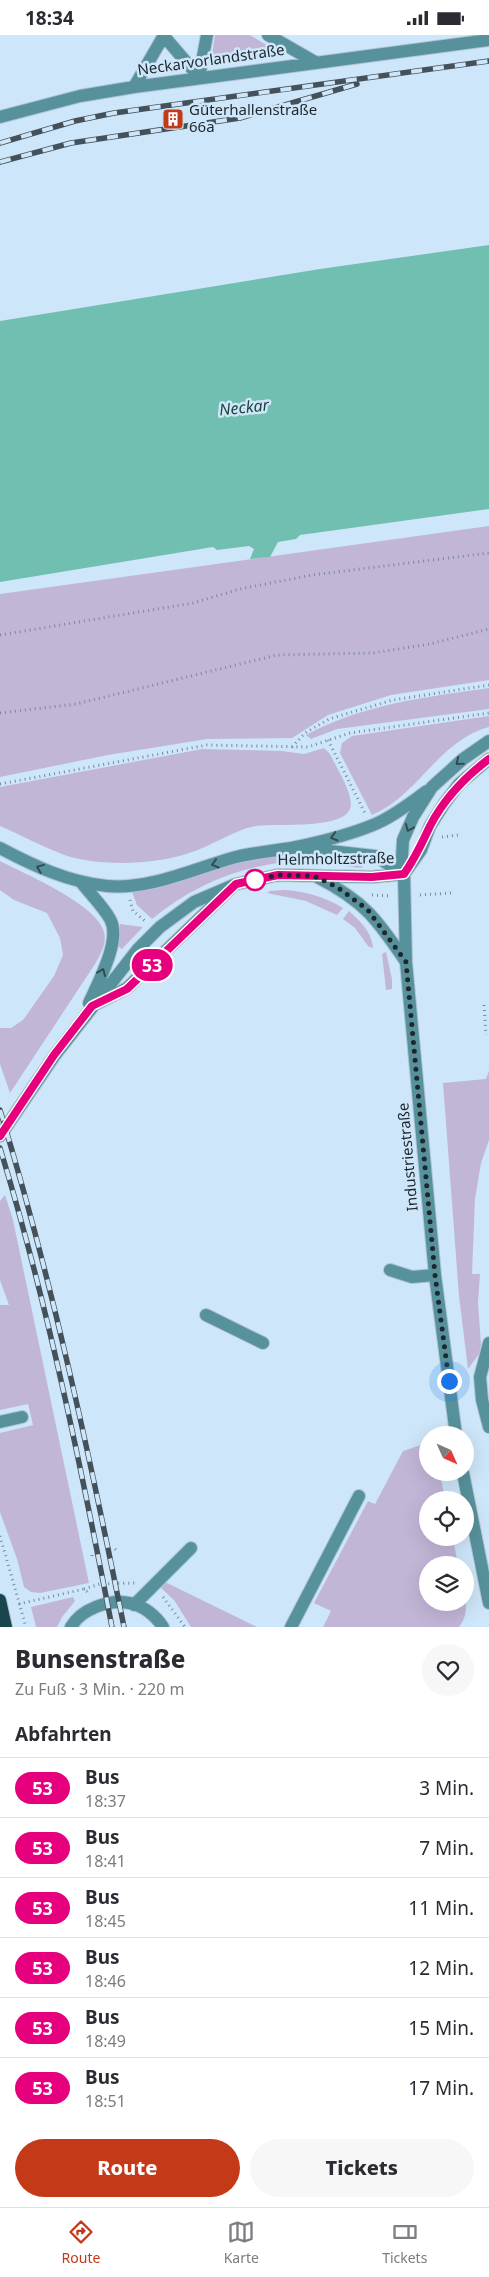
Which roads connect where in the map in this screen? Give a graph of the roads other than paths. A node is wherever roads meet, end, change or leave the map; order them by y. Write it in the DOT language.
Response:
graph roads {
  1 [pos="207,35"];
  2 [pos="268,35"];
  3 [pos="163,36"];
  4 [pos="489,40"];
  5 [pos="315,62"];
  6 [pos="200,77"];
  7 [pos="134,87"];
  8 [pos="0,117"];
  9 [pos="489,741"];
  10 [pos="489,759"];
  11 [pos="432,787"];
  12 [pos="296,847"];
  13 [pos="0,849"];
  14 [pos="404,874"];
  15 [pos="314,876"];
  16 [pos="81,883"];
  17 [pos="236,884"];
  18 [pos="406,962"];
  19 [pos="92,1006"];
  20 [pos="83,1017"];
  21 [pos="0,1136"];
  22 [pos="390,1270"];
  23 [pos="435,1275"];
  24 [pos="206,1315"];
  25 [pos="263,1343"];
  26 [pos="489,1343"];
  27 [pos="22,1417"];
  28 [pos="0,1422"];
  29 [pos="455,1426"];
  30 [pos="489,1427"];
  31 [pos="465,1481"];
  32 [pos="359,1496"];
  33 [pos="191,1548"];
  34 [pos="0,1600"];
  35 [pos="489,1603"];
  36 [pos="134,1605"];
  37 [pos="6,1627"];
  38 [pos="71,1627"];
  39 [pos="163,1627"];
  40 [pos="291,1627"];
  1 -- 6 [label="street"];
  2 -- 5 [label="street"];
  3 -- 6 [label="street"];
  3 -- 7 [label="street"];
  4 -- 5 [label="street, Neckarvorlandstraße"];
  5 -- 6 [label="street, Neckarvorlandstraße"];
  6 -- 7 [label="street, Neckarvorlandstraße"];
  7 -- 8 [label="street, Neckarvorlandstraße"];
  9 -- 11 [label="street, one-way"];
  10 -- 14 [label="street"];
  11 -- 12 [label="street, one-way"];
  11 -- 14 [label="street, Industriestraße, one-way"];
  12 -- 14 [label="street"];
  12 -- 16 [label="street, one-way"];
  16 -- 13 [label="street, one-way"];
  14 -- 15 [label="street, Helmholtzstraße"];
  14 -- 18 [label="street, Industriestraße"];
  15 -- 17 [label="street, Helmholtzstraße"];
  15 -- 18 [label="street"];
  20 -- 16 [label="street, Helmholtzstraße, one-way"];
  17 -- 19 [label="street"];
  17 -- 19 [label="street, Helmholtzstraße"];
  18 -- 23 [label="street, Industriestraße"];
  19 -- 20 [label="street, Helmholtzstraße"];
  20 -- 21 [label="street, Helmholtzstraße"];
  22 -- 23 [label="street"];
  23 -- 29 [label="street, Industriestraße"];
  24 -- 25 [label="street"];
  26 -- 30 [label="street"];
  27 -- 28 [label="street"];
  31 -- 35 [label="street"];
  32 -- 40 [label="street"];
  33 -- 36 [label="street"];
  34 -- 37 [label="main road"];
  36 -- 38 [label="street"];
  36 -- 39 [label="street"];
}
